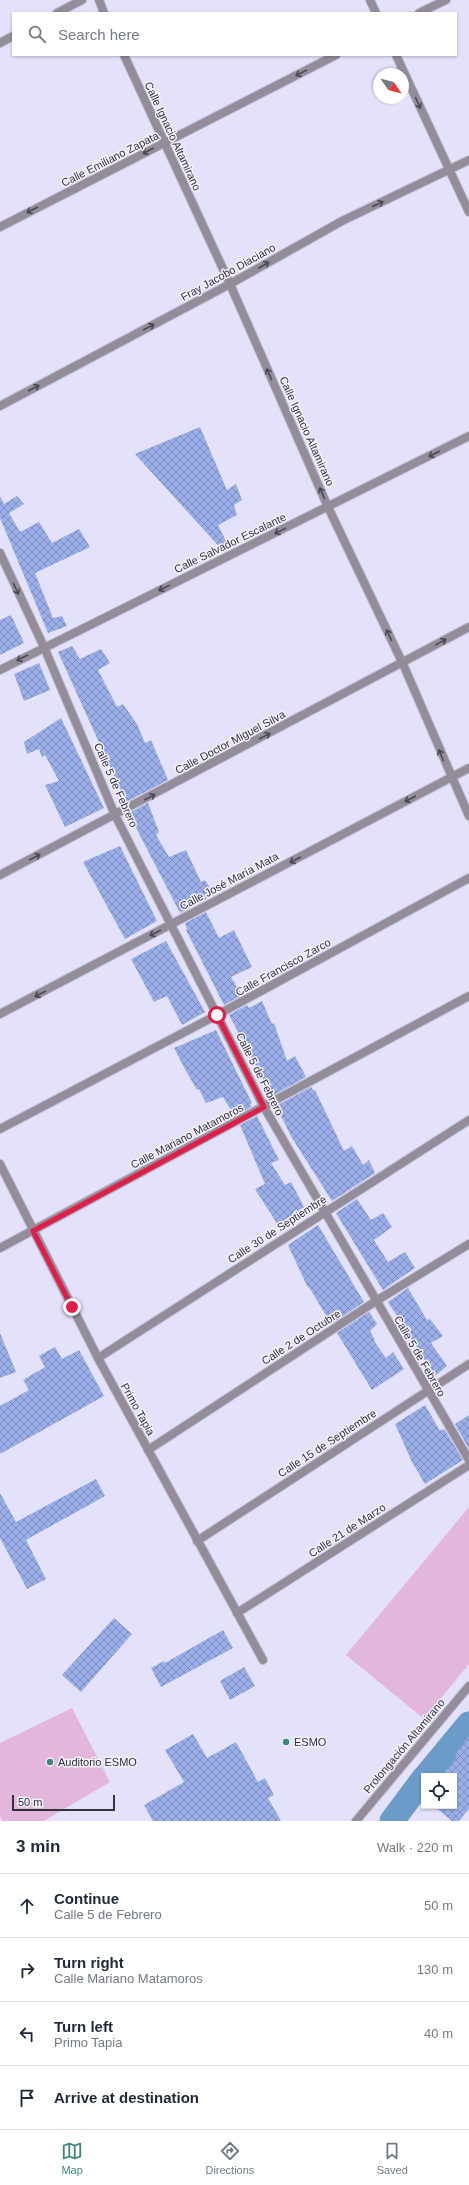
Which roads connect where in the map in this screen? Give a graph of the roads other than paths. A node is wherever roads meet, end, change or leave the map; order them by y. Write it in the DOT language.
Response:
graph roads {
  1 [pos="82,0"];
  2 [pos="99,0"];
  3 [pos="370,0"];
  4 [pos="446,0"];
  5 [pos="59,12"];
  6 [pos="104,12"];
  7 [pos="376,12"];
  8 [pos="421,12"];
  9 [pos="12,37"];
  10 [pos="0,43"];
  11 [pos="124,56"];
  12 [pos="334,56"];
  13 [pos="396,56"];
  14 [pos="164,143"];
  15 [pos="469,160"];
  16 [pos="449,171"];
  17 [pos="469,212"];
  18 [pos="0,227"];
  19 [pos="230,284"];
  20 [pos="0,406"];
  21 [pos="469,436"];
  22 [pos="328,507"];
  23 [pos="0,553"];
  24 [pos="469,627"];
  25 [pos="44,648"];
  26 [pos="403,664"];
  27 [pos="0,670"];
  28 [pos="469,768"];
  29 [pos="451,778"];
  30 [pos="116,815"];
  31 [pos="469,816"];
  32 [pos="0,875"];
  33 [pos="469,878"];
  34 [pos="171,924"];
  35 [pos="469,996"];
  36 [pos="0,1014"];
  37 [pos="217,1015"];
  38 [pos="264,1107"];
  39 [pos="469,1120"];
  40 [pos="0,1129"];
  41 [pos="0,1164"];
  42 [pos="324,1212"];
  43 [pos="33,1231"];
  44 [pos="469,1244"];
  45 [pos="0,1248"];
  46 [pos="376,1301"];
  47 [pos="98,1358"];
  48 [pos="469,1364"];
  49 [pos="427,1391"];
  50 [pos="148,1450"];
  51 [pos="469,1460"];
  52 [pos="469,1465"];
  53 [pos="198,1541"];
  54 [pos="237,1613"];
  55 [pos="263,1660"];
  56 [pos="469,1686"];
  57 [pos="356,1821"];
  1 -- 5 [label="street"];
  2 -- 6 [label="street"];
  3 -- 7 [label="street"];
  4 -- 8 [label="street"];
  9 -- 10 [label="street"];
  11 -- 14 [label="street, Calle Ignacio Altamirano"];
  12 -- 14 [label="street, Calle Emiliano Zapata, one-way"];
  13 -- 16 [label="street, one-way"];
  14 -- 18 [label="street, Calle Emiliano Zapata, one-way"];
  14 -- 19 [label="street, Calle Ignacio Altamirano"];
  15 -- 16 [label="street, Fray Jacobo Diaciano"];
  16 -- 17 [label="street"];
  19 -- 16 [label="street, Fray Jacobo Diaciano, one-way"];
  20 -- 19 [label="street, Fray Jacobo Diaciano, one-way"];
  22 -- 19 [label="street, Calle Ignacio Altamirano, one-way"];
  21 -- 22 [label="street, Calle Salvador Escalante, one-way"];
  22 -- 25 [label="street, Calle Salvador Escalante, one-way"];
  26 -- 22 [label="street, Calle Ignacio Altamirano, one-way"];
  23 -- 25 [label="street, Calle 5 de Febrero, one-way"];
  26 -- 24 [label="street, Calle Doctor Miguel Silva, one-way"];
  25 -- 27 [label="street, Calle Salvador Escalante, one-way"];
  25 -- 30 [label="street, Calle 5 de Febrero"];
  29 -- 26 [label="street, Calle Ignacio Altamirano, one-way"];
  30 -- 26 [label="street, Calle Doctor Miguel Silva, one-way"];
  28 -- 29 [label="street, Calle José María Mata"];
  29 -- 31 [label="street, Calle Ignacio Altamirano"];
  29 -- 34 [label="street, Calle José María Mata, one-way"];
  32 -- 30 [label="street, Calle Doctor Miguel Silva, one-way"];
  30 -- 34 [label="street, Calle 5 de Febrero"];
  33 -- 37 [label="street, Calle Francisco Zarco"];
  34 -- 36 [label="street, Calle José María Mata, one-way"];
  34 -- 37 [label="street, Calle 5 de Febrero"];
  35 -- 38 [label="street, Calle Mariano Matamoros"];
  37 -- 38 [label="street, Calle 5 de Febrero"];
  37 -- 40 [label="street, Calle Francisco Zarco"];
  38 -- 42 [label="street, Calle 5 de Febrero"];
  38 -- 43 [label="street, Calle Mariano Matamoros"];
  39 -- 42 [label="street, Calle 30 de Septiembre"];
  41 -- 43 [label="street, Primo Tapia"];
  42 -- 46 [label="street, Calle 5 de Febrero"];
  42 -- 47 [label="street, Calle 30 de Septiembre"];
  43 -- 45 [label="street, Calle Mariano Matamoros"];
  43 -- 47 [label="street, Primo Tapia"];
  44 -- 46 [label="street, Calle 2 de Octubre"];
  46 -- 49 [label="street, Calle 5 de Febrero"];
  46 -- 50 [label="street, Calle 2 de Octubre"];
  47 -- 50 [label="street, Primo Tapia"];
  48 -- 49 [label="street, Calle 15 de Septiembre"];
  49 -- 51 [label="street, Calle 5 de Febrero"];
  49 -- 53 [label="street, Calle 15 de Septiembre"];
  50 -- 53 [label="street, Primo Tapia"];
  52 -- 54 [label="street, Calle 21 de Marzo"];
  53 -- 54 [label="street, Primo Tapia"];
  54 -- 55 [label="street, Primo Tapia"];
  56 -- 57 [label="street, Prolongación Altamirano"];
}
